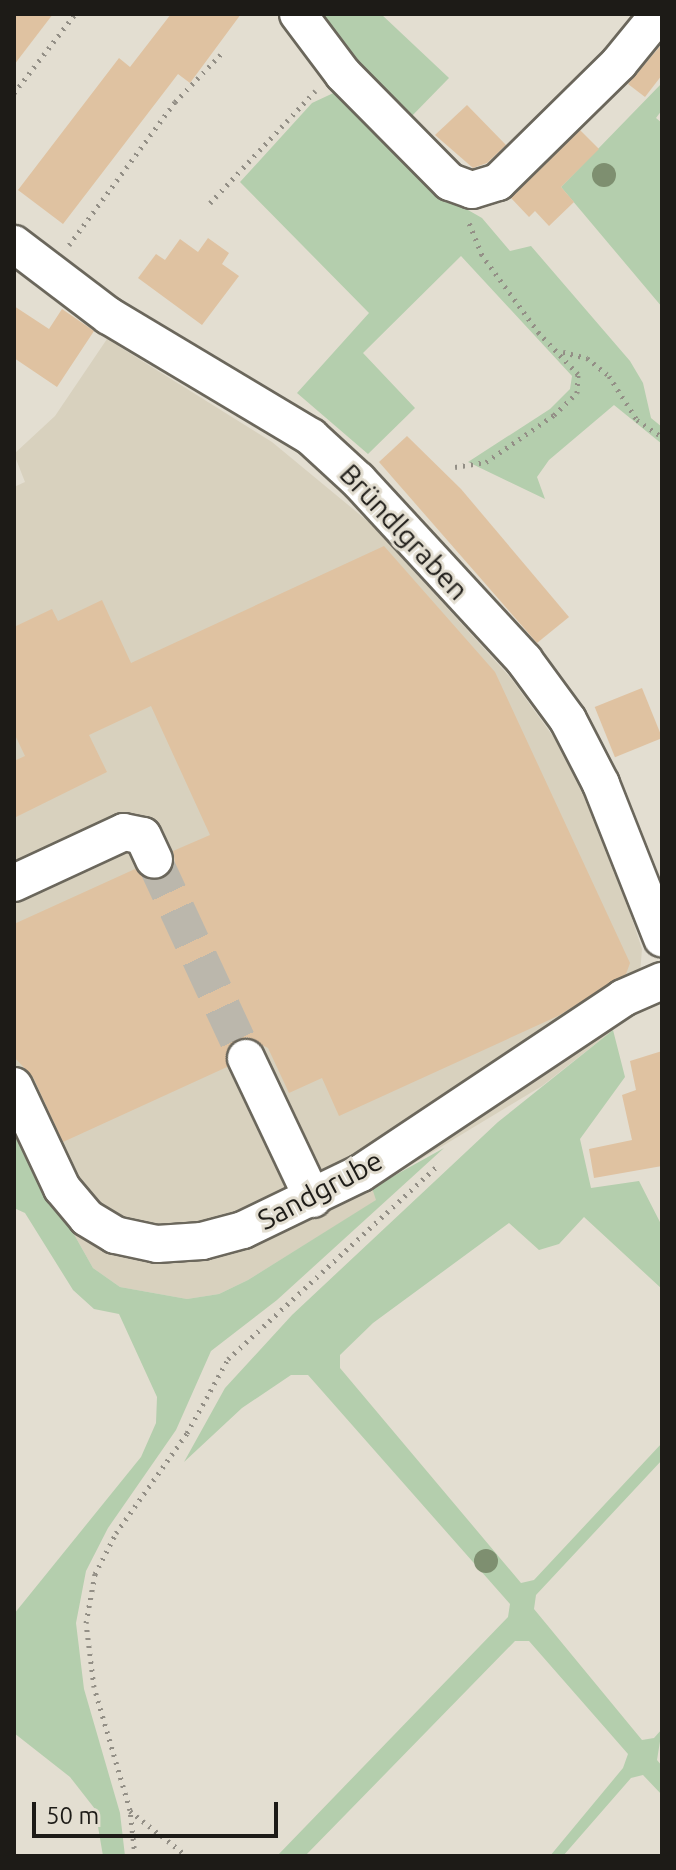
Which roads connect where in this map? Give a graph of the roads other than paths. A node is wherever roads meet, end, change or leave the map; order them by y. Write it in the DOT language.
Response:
graph roads {
  1 [pos="298,14"];
  2 [pos="659,14"];
  3 [pos="14,244"];
  4 [pos="154,860"];
  5 [pos="14,883"];
  6 [pos="662,938"];
  7 [pos="662,981"];
  8 [pos="246,1058"];
  9 [pos="14,1086"];
  10 [pos="313,1199"];
  1 -- 2 [label="street"];
  3 -- 6 [label="street, Bründlgraben"];
  4 -- 5 [label="street"];
  7 -- 10 [label="street, Sandgrube"];
  8 -- 10 [label="street"];
  9 -- 10 [label="street, Sandgrube"];
}
